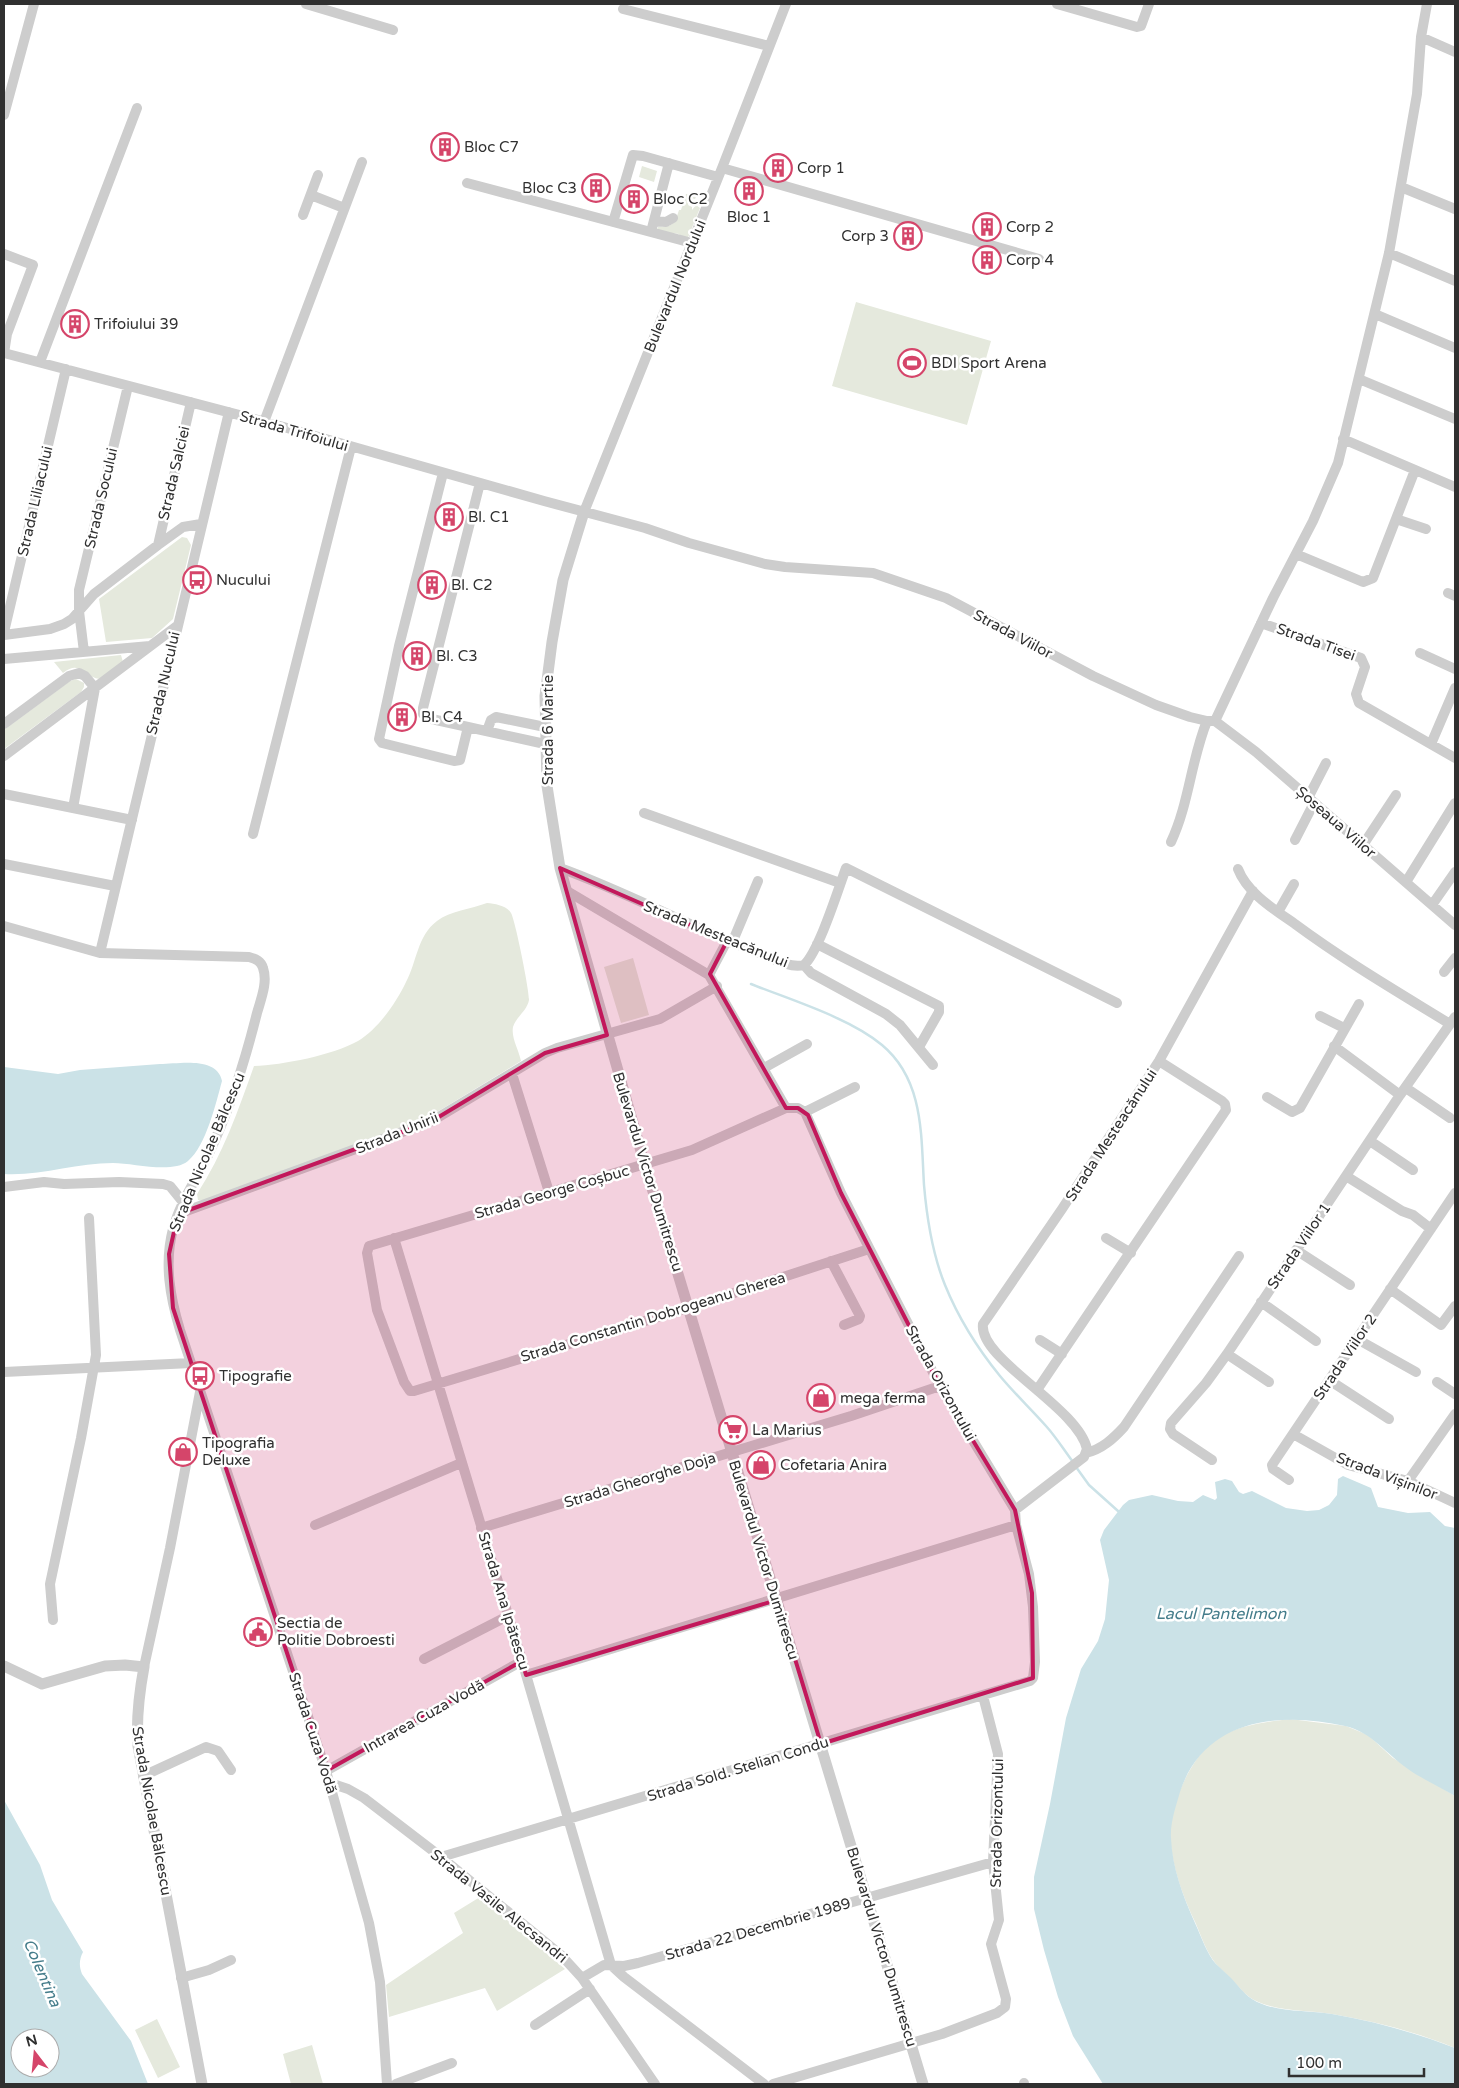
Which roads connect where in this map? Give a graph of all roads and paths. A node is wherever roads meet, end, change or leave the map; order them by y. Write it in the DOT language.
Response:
graph roads {
  1 [pos="34,4"];
  2 [pos="306,4"];
  3 [pos="786,4"];
  4 [pos="1057,4"];
  5 [pos="1149,4"];
  6 [pos="1427,4"];
  7 [pos="622,9"];
  8 [pos="393,30"];
  9 [pos="1422,37"];
  10 [pos="769,46"];
  11 [pos="1455,52"];
  12 [pos="137,108"];
  13 [pos="4,115"];
  14 [pos="362,162"];
  15 [pos="669,163"];
  16 [pos="720,172"];
  17 [pos="318,175"];
  18 [pos="467,183"];
  19 [pos="1401,187"];
  20 [pos="311,195"];
  21 [pos="344,208"];
  22 [pos="1455,209"];
  23 [pos="303,215"];
  24 [pos="673,218"];
  25 [pos="614,219"];
  26 [pos="692,243"];
  27 [pos="1389,253"];
  28 [pos="4,254"];
  29 [pos="1039,259"];
  30 [pos="1455,280"];
  31 [pos="1375,314"];
  32 [pos="6,333"];
  33 [pos="1455,348"];
  34 [pos="4,353"];
  35 [pos="40,362"];
  36 [pos="66,369"];
  37 [pos="1359,379"];
  38 [pos="128,386"];
  39 [pos="191,402"];
  40 [pos="229,412"];
  41 [pos="1455,419"];
  42 [pos="264,422"];
  43 [pos="1343,439"];
  44 [pos="351,447"];
  45 [pos="1415,470"];
  46 [pos="443,473"];
  47 [pos="480,483"];
  48 [pos="1455,487"];
  49 [pos="584,512"];
  50 [pos="1396,519"];
  51 [pos="201,524"];
  52 [pos="1426,529"];
  53 [pos="158,545"];
  54 [pos="1296,554"];
  55 [pos="79,611"];
  56 [pos="1262,623"];
  57 [pos="176,626"];
  58 [pos="4,633"];
  59 [pos="151,646"];
  60 [pos="84,652"];
  61 [pos="1420,653"];
  62 [pos="4,659"];
  63 [pos="1455,669"];
  64 [pos="95,688"];
  65 [pos="1455,688"];
  66 [pos="1211,721"];
  67 [pos="4,724"];
  68 [pos="468,727"];
  69 [pos="545,727"];
  70 [pos="487,731"];
  71 [pos="545,744"];
  72 [pos="1431,744"];
  73 [pos="4,756"];
  74 [pos="1455,758"];
  75 [pos="1326,763"];
  76 [pos="4,794"];
  77 [pos="1396,795"];
  78 [pos="1311,800"];
  79 [pos="1455,803"];
  80 [pos="73,808"];
  81 [pos="644,813"];
  82 [pos="132,820"];
  83 [pos="253,834"];
  84 [pos="1295,840"];
  85 [pos="1171,842"];
  86 [pos="1363,845"];
  87 [pos="4,864"];
  88 [pos="560,868"];
  89 [pos="1238,869"];
  90 [pos="1455,872"];
  91 [pos="758,881"];
  92 [pos="1406,882"];
  93 [pos="840,883"];
  94 [pos="1294,884"];
  95 [pos="115,886"];
  96 [pos="567,890"];
  97 [pos="1253,891"];
  98 [pos="1432,905"];
  99 [pos="1278,912"];
  100 [pos="1455,925"];
  101 [pos="4,926"];
  102 [pos="729,942"];
  103 [pos="817,944"];
  104 [pos="100,953"];
  105 [pos="1455,958"];
  106 [pos="804,965"];
  107 [pos="1444,972"];
  108 [pos="709,974"];
  109 [pos="718,986"];
  110 [pos="1117,1003"];
  111 [pos="1359,1004"];
  112 [pos="1320,1016"];
  113 [pos="1453,1021"];
  114 [pos="1344,1028"];
  115 [pos="607,1035"];
  116 [pos="807,1044"];
  117 [pos="1334,1046"];
  118 [pos="919,1047"];
  119 [pos="1159,1061"];
  120 [pos="933,1065"];
  121 [pos="764,1068"];
  122 [pos="512,1074"];
  123 [pos="855,1087"];
  124 [pos="1403,1092"];
  125 [pos="1267,1097"];
  126 [pos="789,1108"];
  127 [pos="805,1112"];
  128 [pos="1450,1118"];
  129 [pos="1370,1141"];
  130 [pos="645,1165"];
  131 [pos="1413,1170"];
  132 [pos="1346,1176"];
  133 [pos="4,1187"];
  134 [pos="549,1192"];
  135 [pos="1455,1193"];
  136 [pos="183,1202"];
  137 [pos="178,1214"];
  138 [pos="89,1218"];
  139 [pos="1431,1229"];
  140 [pos="394,1238"];
  141 [pos="1106,1238"];
  142 [pos="869,1249"];
  143 [pos="1296,1250"];
  144 [pos="1131,1253"];
  145 [pos="1238,1256"];
  146 [pos="831,1261"];
  147 [pos="1350,1286"];
  148 [pos="1390,1290"];
  149 [pos="1261,1302"];
  150 [pos="1455,1306"];
  151 [pos="688,1308"];
  152 [pos="844,1325"];
  153 [pos="1357,1339"];
  154 [pos="1040,1340"];
  155 [pos="1316,1341"];
  156 [pos="1062,1354"];
  157 [pos="1227,1354"];
  158 [pos="191,1363"];
  159 [pos="94,1368"];
  160 [pos="4,1372"];
  161 [pos="1416,1372"];
  162 [pos="1329,1380"];
  163 [pos="1269,1382"];
  164 [pos="1437,1382"];
  165 [pos="438,1385"];
  166 [pos="940,1386"];
  167 [pos="1037,1390"];
  168 [pos="200,1391"];
  169 [pos="1455,1394"];
  170 [pos="1455,1414"];
  171 [pos="1389,1420"];
  172 [pos="1293,1434"];
  173 [pos="732,1452"];
  174 [pos="1085,1455"];
  175 [pos="1212,1460"];
  176 [pos="461,1463"];
  177 [pos="1289,1480"];
  178 [pos="1408,1481"];
  179 [pos="1455,1503"];
  180 [pos="1014,1510"];
  181 [pos="315,1525"];
  182 [pos="1016,1525"];
  183 [pos="482,1528"];
  184 [pos="777,1600"];
  185 [pos="508,1616"];
  186 [pos="53,1620"];
  187 [pos="424,1660"];
  188 [pos="522,1661"];
  189 [pos="4,1666"];
  190 [pos="144,1667"];
  191 [pos="526,1675"];
  192 [pos="1033,1678"];
  193 [pos="983,1696"];
  194 [pos="821,1744"];
  195 [pos="232,1770"];
  196 [pos="326,1771"];
  197 [pos="143,1776"];
  198 [pos="330,1783"];
  199 [pos="569,1819"];
  200 [pos="441,1857"];
  201 [pos="993,1862"];
  202 [pos="867,1898"];
  203 [pos="231,1960"];
  204 [pos="611,1965"];
  205 [pos="181,1978"];
  206 [pos="582,1978"];
  207 [pos="590,1989"];
  208 [pos="535,2024"];
  209 [pos="911,2044"];
  210 [pos="452,2063"];
  211 [pos="202,2084"];
  212 [pos="387,2084"];
  213 [pos="396,2084"];
  214 [pos="655,2084"];
  215 [pos="764,2084"];
  216 [pos="773,2084"];
  217 [pos="923,2084"];
  1 -- 13 [label="street"];
  2 -- 8 [label="street"];
  3 -- 10 [label="street, Bulevardul Nordului"];
  4 -- 5 [label="street"];
  6 -- 9 [label="street"];
  7 -- 10 [label="street"];
  9 -- 11 [label="street"];
  9 -- 19 [label="street"];
  10 -- 16 [label="street, Bulevardul Nordului"];
  12 -- 35 [label="street"];
  14 -- 21 [label="street"];
  15 -- 16 [label="street"];
  15 -- 24 [label="street"];
  15 -- 25 [label="street"];
  16 -- 26 [label="street, Bulevardul Nordului"];
  16 -- 29 [label="street"];
  17 -- 20 [label="street"];
  18 -- 26 [label="street"];
  19 -- 22 [label="street"];
  19 -- 27 [label="street"];
  20 -- 21 [label="street"];
  20 -- 23 [label="street"];
  21 -- 42 [label="street"];
  26 -- 49 [label="street, Bulevardul Nordului"];
  27 -- 30 [label="street"];
  27 -- 31 [label="street"];
  28 -- 32 [label="street"];
  31 -- 33 [label="street"];
  31 -- 37 [label="street"];
  32 -- 34 [label="street"];
  34 -- 35 [label="street, Strada Trifoiului"];
  35 -- 36 [label="street, Strada Trifoiului"];
  36 -- 38 [label="street, Strada Trifoiului"];
  36 -- 58 [label="street, Strada Liliacului"];
  37 -- 41 [label="street"];
  37 -- 43 [label="street"];
  38 -- 39 [label="street, Strada Trifoiului"];
  38 -- 55 [label="street, Strada Socului"];
  39 -- 40 [label="street, Strada Trifoiului"];
  39 -- 53 [label="street, Strada Salciei"];
  40 -- 42 [label="street, Strada Trifoiului"];
  40 -- 51 [label="street, Strada Nucului"];
  42 -- 44 [label="street, Strada Trifoiului"];
  43 -- 45 [label="street"];
  43 -- 54 [label="street"];
  44 -- 46 [label="street, Strada Trifoiului"];
  44 -- 83 [label="street"];
  45 -- 48 [label="street"];
  45 -- 50 [label="street"];
  46 -- 47 [label="street, Strada Trifoiului"];
  46 -- 68 [label="street"];
  47 -- 49 [label="street, Strada Trifoiului"];
  47 -- 68 [label="street"];
  49 -- 66 [label="street, Strada Viilor"];
  49 -- 69 [label="street, Strada 6 Martie"];
  50 -- 52 [label="street"];
  50 -- 54 [label="street"];
  51 -- 53 [label="street"];
  51 -- 57 [label="street, Strada Nucului"];
  53 -- 55 [label="street"];
  54 -- 56 [label="street"];
  55 -- 58 [label="street"];
  55 -- 60 [label="street, Strada Socului"];
  56 -- 66 [label="street"];
  56 -- 72 [label="street, Strada Tisei"];
  57 -- 59 [label="street"];
  57 -- 82 [label="street, Strada Nucului"];
  59 -- 60 [label="street"];
  59 -- 64 [label="street"];
  60 -- 62 [label="street"];
  61 -- 63 [label="street"];
  64 -- 67 [label="street"];
  64 -- 73 [label="street"];
  64 -- 80 [label="street"];
  65 -- 72 [label="street"];
  66 -- 78 [label="street, Șoseaua Viilor"];
  66 -- 85 [label="street"];
  68 -- 70 [label="street"];
  69 -- 70 [label="street"];
  69 -- 71 [label="street, Strada 6 Martie"];
  70 -- 71 [label="street"];
  71 -- 88 [label="street, Strada 6 Martie"];
  72 -- 74 [label="street, Strada Tisei"];
  75 -- 78 [label="street"];
  76 -- 80 [label="street"];
  77 -- 86 [label="street"];
  78 -- 84 [label="street"];
  78 -- 86 [label="street, Șoseaua Viilor"];
  79 -- 92 [label="street"];
  80 -- 82 [label="street"];
  81 -- 93 [label="street"];
  82 -- 95 [label="street, Strada Nucului"];
  86 -- 92 [label="street, Șoseaua Viilor"];
  87 -- 95 [label="street"];
  88 -- 96 [label="street, Strada 6 Martie"];
  88 -- 102 [label="street, Strada Mesteacănului"];
  89 -- 97 [label="street"];
  90 -- 98 [label="street"];
  91 -- 102 [label="street"];
  92 -- 98 [label="street, Șoseaua Viilor"];
  93 -- 103 [label="street"];
  93 -- 110 [label="street"];
  94 -- 99 [label="street"];
  95 -- 104 [label="street, Strada Nucului"];
  96 -- 108 [label="street"];
  96 -- 115 [label="street, Strada 6 Martie"];
  97 -- 99 [label="street"];
  97 -- 119 [label="street"];
  98 -- 100 [label="street, Șoseaua Viilor"];
  99 -- 113 [label="street"];
  101 -- 104 [label="street, Strada Nicolae Bălcescu"];
  102 -- 106 [label="street, Strada Mesteacănului"];
  102 -- 108 [label="street"];
  103 -- 106 [label="street"];
  103 -- 118 [label="street"];
  104 -- 136 [label="street, Strada Nicolae Bălcescu"];
  105 -- 107 [label="street"];
  106 -- 118 [label="street, Strada Mesteacănului"];
  108 -- 109 [label="street"];
  109 -- 115 [label="street, Strada Unirii"];
  109 -- 121 [label="street"];
  111 -- 114 [label="street"];
  112 -- 114 [label="street"];
  113 -- 124 [label="street, Strada Viilor 1"];
  114 -- 117 [label="street"];
  115 -- 122 [label="street, Strada Unirii"];
  115 -- 130 [label="street, Bulevardul Victor Dumitrescu"];
  116 -- 121 [label="street"];
  117 -- 124 [label="street"];
  117 -- 125 [label="street"];
  118 -- 120 [label="street, Strada Mesteacănului"];
  119 -- 144 [label="street, Strada Mesteacănului"];
  119 -- 167 [label="street, Strada Mesteacănului"];
  121 -- 126 [label="street"];
  122 -- 134 [label="street"];
  122 -- 137 [label="street, Strada Unirii"];
  123 -- 127 [label="street"];
  124 -- 128 [label="street"];
  124 -- 129 [label="street, Strada Viilor 1"];
  126 -- 127 [label="street"];
  126 -- 130 [label="street, Strada George Coșbuc"];
  127 -- 142 [label="street, Strada Orizontului"];
  129 -- 131 [label="street"];
  129 -- 132 [label="street, Strada Viilor 1"];
  130 -- 134 [label="street, Strada George Coșbuc"];
  130 -- 151 [label="street, Bulevardul Victor Dumitrescu"];
  132 -- 139 [label="street"];
  132 -- 143 [label="street, Strada Viilor 1"];
  133 -- 136 [label="street"];
  134 -- 140 [label="street, Strada George Coșbuc"];
  135 -- 139 [label="street, Strada Viilor 2"];
  136 -- 137 [label="street, Strada Nicolae Bălcescu"];
  137 -- 158 [label="street, Strada Nicolae Bălcescu"];
  138 -- 159 [label="street"];
  139 -- 148 [label="street, Strada Viilor 2"];
  140 -- 165 [label="street, Strada Ana Ipătescu"];
  140 -- 165 [label="street, Strada George Coșbuc"];
  141 -- 144 [label="street"];
  142 -- 146 [label="street, Strada Constantin Dobrogeanu Gherea"];
  142 -- 166 [label="street, Strada Orizontului"];
  143 -- 147 [label="street"];
  143 -- 149 [label="street, Strada Viilor 1"];
  144 -- 156 [label="street, Strada Mesteacănului"];
  145 -- 174 [label="street"];
  146 -- 151 [label="street, Strada Constantin Dobrogeanu Gherea"];
  146 -- 152 [label="street"];
  148 -- 150 [label="street"];
  148 -- 153 [label="street, Strada Viilor 2"];
  149 -- 155 [label="street"];
  149 -- 157 [label="street, Strada Viilor 1"];
  151 -- 165 [label="street, Strada Constantin Dobrogeanu Gherea"];
  151 -- 173 [label="street, Bulevardul Victor Dumitrescu"];
  153 -- 161 [label="street"];
  153 -- 162 [label="street, Strada Viilor 2"];
  154 -- 156 [label="street"];
  156 -- 167 [label="street, Strada Mesteacănului"];
  157 -- 163 [label="street"];
  157 -- 175 [label="street, Strada Viilor 1"];
  158 -- 159 [label="street"];
  158 -- 168 [label="street, Strada Nicolae Bălcescu"];
  159 -- 160 [label="street"];
  159 -- 186 [label="street"];
  162 -- 171 [label="street"];
  162 -- 172 [label="street, Strada Viilor 2"];
  164 -- 169 [label="street"];
  165 -- 176 [label="street, Strada Ana Ipătescu"];
  166 -- 173 [label="street, Strada Gheorghe Doja"];
  166 -- 180 [label="street, Strada Orizontului"];
  167 -- 174 [label="street, Strada Mesteacănului"];
  168 -- 190 [label="street, Strada Nicolae Bălcescu"];
  168 -- 196 [label="street, Strada Cuza Vodă"];
  170 -- 178 [label="street"];
  172 -- 177 [label="street, Strada Viilor 2"];
  172 -- 178 [label="street, Strada Vișinilor"];
  173 -- 183 [label="street, Strada Gheorghe Doja"];
  173 -- 184 [label="street, Bulevardul Victor Dumitrescu"];
  174 -- 180 [label="street"];
  176 -- 181 [label="street"];
  176 -- 183 [label="street, Strada Ana Ipătescu"];
  178 -- 179 [label="street, Strada Vișinilor"];
  180 -- 182 [label="street, Strada Orizontului"];
  182 -- 184 [label="street"];
  182 -- 192 [label="street, Strada Orizontului"];
  183 -- 185 [label="street, Strada Ana Ipătescu"];
  184 -- 191 [label="street"];
  184 -- 194 [label="street, Bulevardul Victor Dumitrescu"];
  185 -- 187 [label="street"];
  185 -- 188 [label="street, Strada Ana Ipătescu"];
  188 -- 191 [label="street, Strada Ana Ipătescu"];
  188 -- 196 [label="street, Intrarea Cuza Vodă"];
  189 -- 190 [label="street"];
  190 -- 197 [label="street, Strada Nicolae Bălcescu"];
  191 -- 199 [label="street, Strada Ana Ipătescu"];
  192 -- 193 [label="street, Strada Sold. Stelian Condu"];
  193 -- 194 [label="street, Strada Sold. Stelian Condu"];
  193 -- 201 [label="street, Strada Orizontului"];
  194 -- 199 [label="street, Strada Sold. Stelian Condu"];
  194 -- 202 [label="street, Bulevardul Victor Dumitrescu"];
  195 -- 197 [label="street"];
  196 -- 198 [label="street, Strada Cuza Vodă"];
  197 -- 205 [label="street, Strada Nicolae Bălcescu"];
  198 -- 200 [label="street, Strada Vasile Alecsandri"];
  198 -- 212 [label="street, Strada Cuza Vodă"];
  199 -- 200 [label="street, Strada Sold. Stelian Condu"];
  199 -- 204 [label="street, Strada Ana Ipătescu"];
  200 -- 206 [label="street, Strada Vasile Alecsandri"];
  201 -- 202 [label="street, Strada 22 Decembrie 1989"];
  201 -- 209 [label="street, Strada Orizontului"];
  202 -- 204 [label="street, Strada 22 Decembrie 1989"];
  202 -- 209 [label="street, Bulevardul Victor Dumitrescu"];
  203 -- 205 [label="street"];
  204 -- 206 [label="street, Strada 22 Decembrie 1989"];
  204 -- 215 [label="street"];
  205 -- 211 [label="street, Strada Nicolae Bălcescu"];
  206 -- 207 [label="street, Strada Vasile Alecsandri"];
  207 -- 208 [label="street"];
  207 -- 214 [label="street, Strada Vasile Alecsandri"];
  209 -- 216 [label="street"];
  209 -- 217 [label="street, Bulevardul Victor Dumitrescu"];
  210 -- 213 [label="street"];
}
